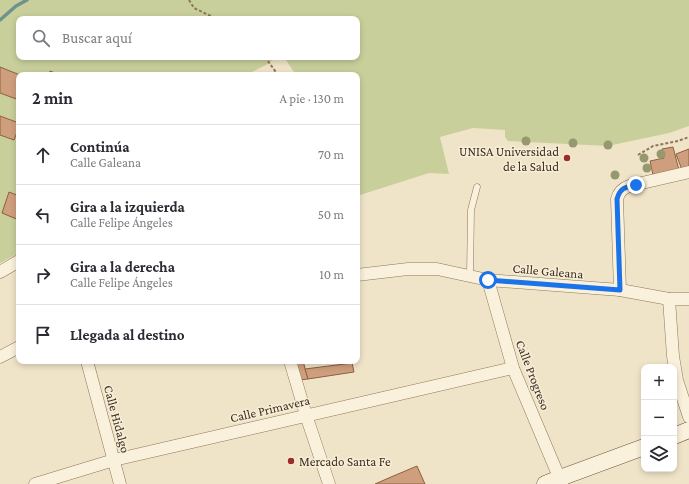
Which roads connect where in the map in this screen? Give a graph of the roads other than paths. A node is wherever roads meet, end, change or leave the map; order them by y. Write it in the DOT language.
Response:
graph roads {
  1 [pos="689,172"];
  2 [pos="477,187"];
  3 [pos="16,263"];
  4 [pos="0,272"];
  5 [pos="360,275"];
  6 [pos="470,276"];
  7 [pos="488,280"];
  8 [pos="620,290"];
  9 [pos="689,298"];
  10 [pos="669,299"];
  11 [pos="16,348"];
  12 [pos="0,356"];
  13 [pos="88,364"];
  14 [pos="291,364"];
  15 [pos="513,368"];
  16 [pos="306,416"];
  17 [pos="689,417"];
  18 [pos="689,430"];
  19 [pos="677,435"];
  20 [pos="641,448"];
  21 [pos="114,460"];
  22 [pos="556,482"];
  23 [pos="36,484"];
  24 [pos="120,484"];
  25 [pos="329,484"];
  1 -- 8 [label="street"];
  2 -- 6 [label="lane"];
  3 -- 4 [label="street"];
  5 -- 6 [label="street, Calle Galeana"];
  6 -- 7 [label="street, Calle Galeana"];
  7 -- 8 [label="street, Calle Galeana"];
  7 -- 15 [label="street, Calle Progreso"];
  8 -- 10 [label="street, Calle Galeana"];
  9 -- 10 [label="street, Calle Galeana"];
  10 -- 17 [label="street"];
  11 -- 12 [label="street"];
  13 -- 21 [label="street, Calle Hidalgo"];
  14 -- 16 [label="street"];
  15 -- 16 [label="street, Calle Primavera"];
  15 -- 22 [label="street, Calle Progreso"];
  16 -- 21 [label="street, Calle Primavera"];
  16 -- 25 [label="street"];
  18 -- 19 [label="main road"];
  20 -- 22 [label="main road"];
  21 -- 23 [label="street, Calle Primavera"];
  21 -- 24 [label="street, Calle Hidalgo"];
}
